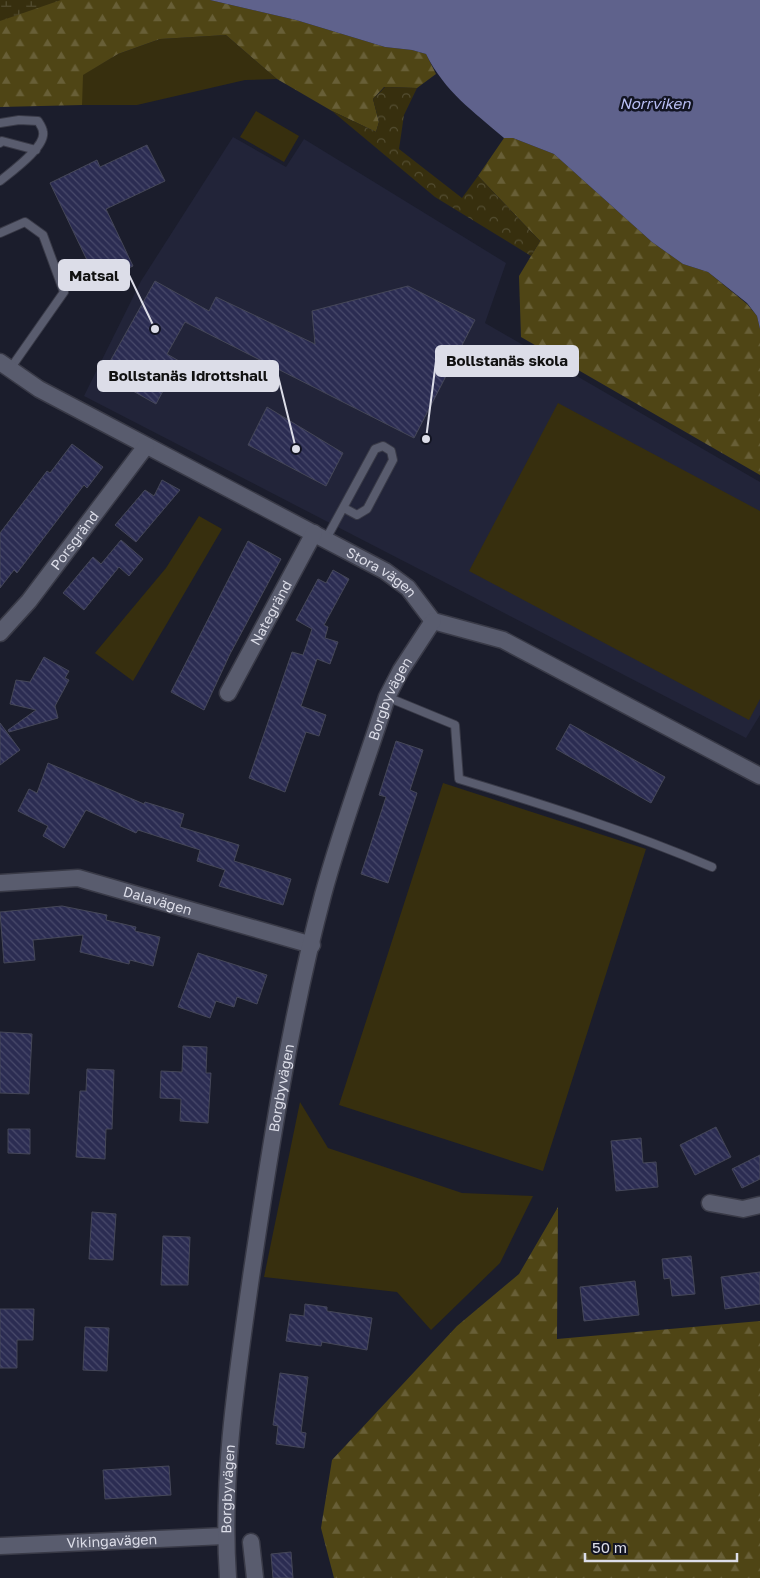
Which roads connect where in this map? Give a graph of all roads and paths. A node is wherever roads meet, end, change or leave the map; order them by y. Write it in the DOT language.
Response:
graph roads {
  1 [pos="0,123"];
  2 [pos="0,143"];
  3 [pos="36,150"];
  4 [pos="0,181"];
  5 [pos="0,233"];
  6 [pos="5,366"];
  7 [pos="146,446"];
  8 [pos="344,508"];
  9 [pos="320,536"];
  10 [pos="433,621"];
  11 [pos="0,633"];
  12 [pos="228,693"];
  13 [pos="387,697"];
  14 [pos="760,776"];
  15 [pos="712,867"];
  16 [pos="0,883"];
  17 [pos="312,945"];
  18 [pos="710,1203"];
  19 [pos="760,1206"];
  20 [pos="225,1536"];
  21 [pos="252,1542"];
  22 [pos="0,1546"];
  23 [pos="228,1578"];
  24 [pos="255,1578"];
  1 -- 3 [label="lane"];
  2 -- 3 [label="lane"];
  3 -- 4 [label="lane"];
  5 -- 6 [label="lane"];
  6 -- 7 [label="street, Stora vägen"];
  7 -- 9 [label="street, Stora vägen"];
  7 -- 11 [label="street, Porsgränd"];
  8 -- 8 [label="lane"];
  8 -- 9 [label="lane"];
  9 -- 10 [label="street, Stora vägen"];
  9 -- 12 [label="street, Nategränd"];
  10 -- 13 [label="street, Borgbyvägen"];
  10 -- 14 [label="street"];
  13 -- 15 [label="lane"];
  13 -- 17 [label="street, Borgbyvägen"];
  16 -- 17 [label="street, Dalavägen"];
  17 -- 20 [label="street, Borgbyvägen"];
  18 -- 19 [label="street"];
  20 -- 22 [label="street, Vikingavägen"];
  20 -- 23 [label="street, Borgbyvägen"];
  21 -- 24 [label="street"];
}
